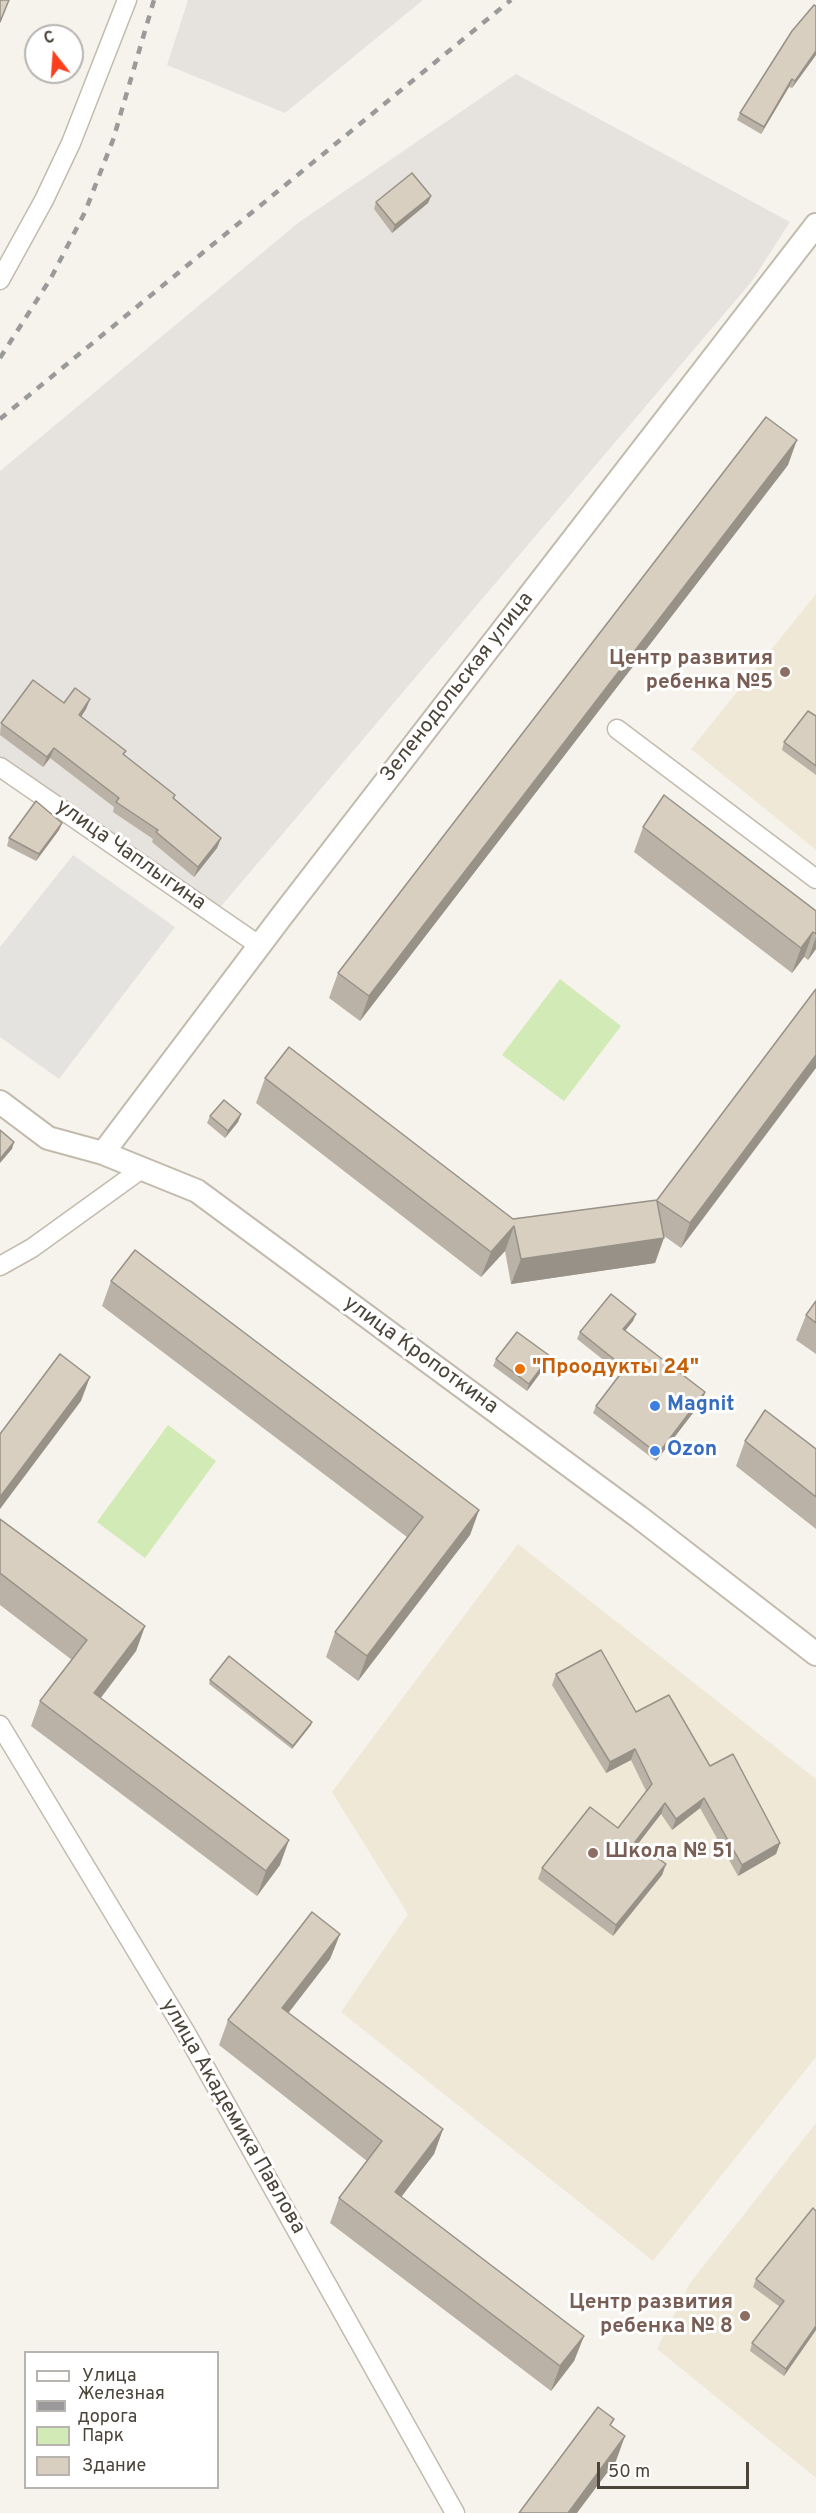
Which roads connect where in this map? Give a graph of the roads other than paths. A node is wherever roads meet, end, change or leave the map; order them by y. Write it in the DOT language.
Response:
graph roads {
  1 [pos="127,0"];
  2 [pos="816,225"];
  3 [pos="0,280"];
  4 [pos="617,729"];
  5 [pos="0,766"];
  6 [pos="816,879"];
  7 [pos="260,946"];
  8 [pos="0,1102"];
  9 [pos="103,1153"];
  10 [pos="143,1168"];
  11 [pos="0,1266"];
  12 [pos="816,1654"];
  13 [pos="0,1725"];
  14 [pos="456,2513"];
  1 -- 3 [label="street"];
  2 -- 7 [label="street, Зеленодольская улица"];
  4 -- 6 [label="street"];
  5 -- 7 [label="street, улица Чаплыгина"];
  7 -- 9 [label="street, Зеленодольская улица"];
  8 -- 9 [label="street, улица Кропоткина"];
  9 -- 10 [label="street, улица Кропоткина"];
  10 -- 11 [label="street"];
  10 -- 12 [label="street, улица Кропоткина"];
  13 -- 14 [label="street, улица Академика Павлова"];
}
